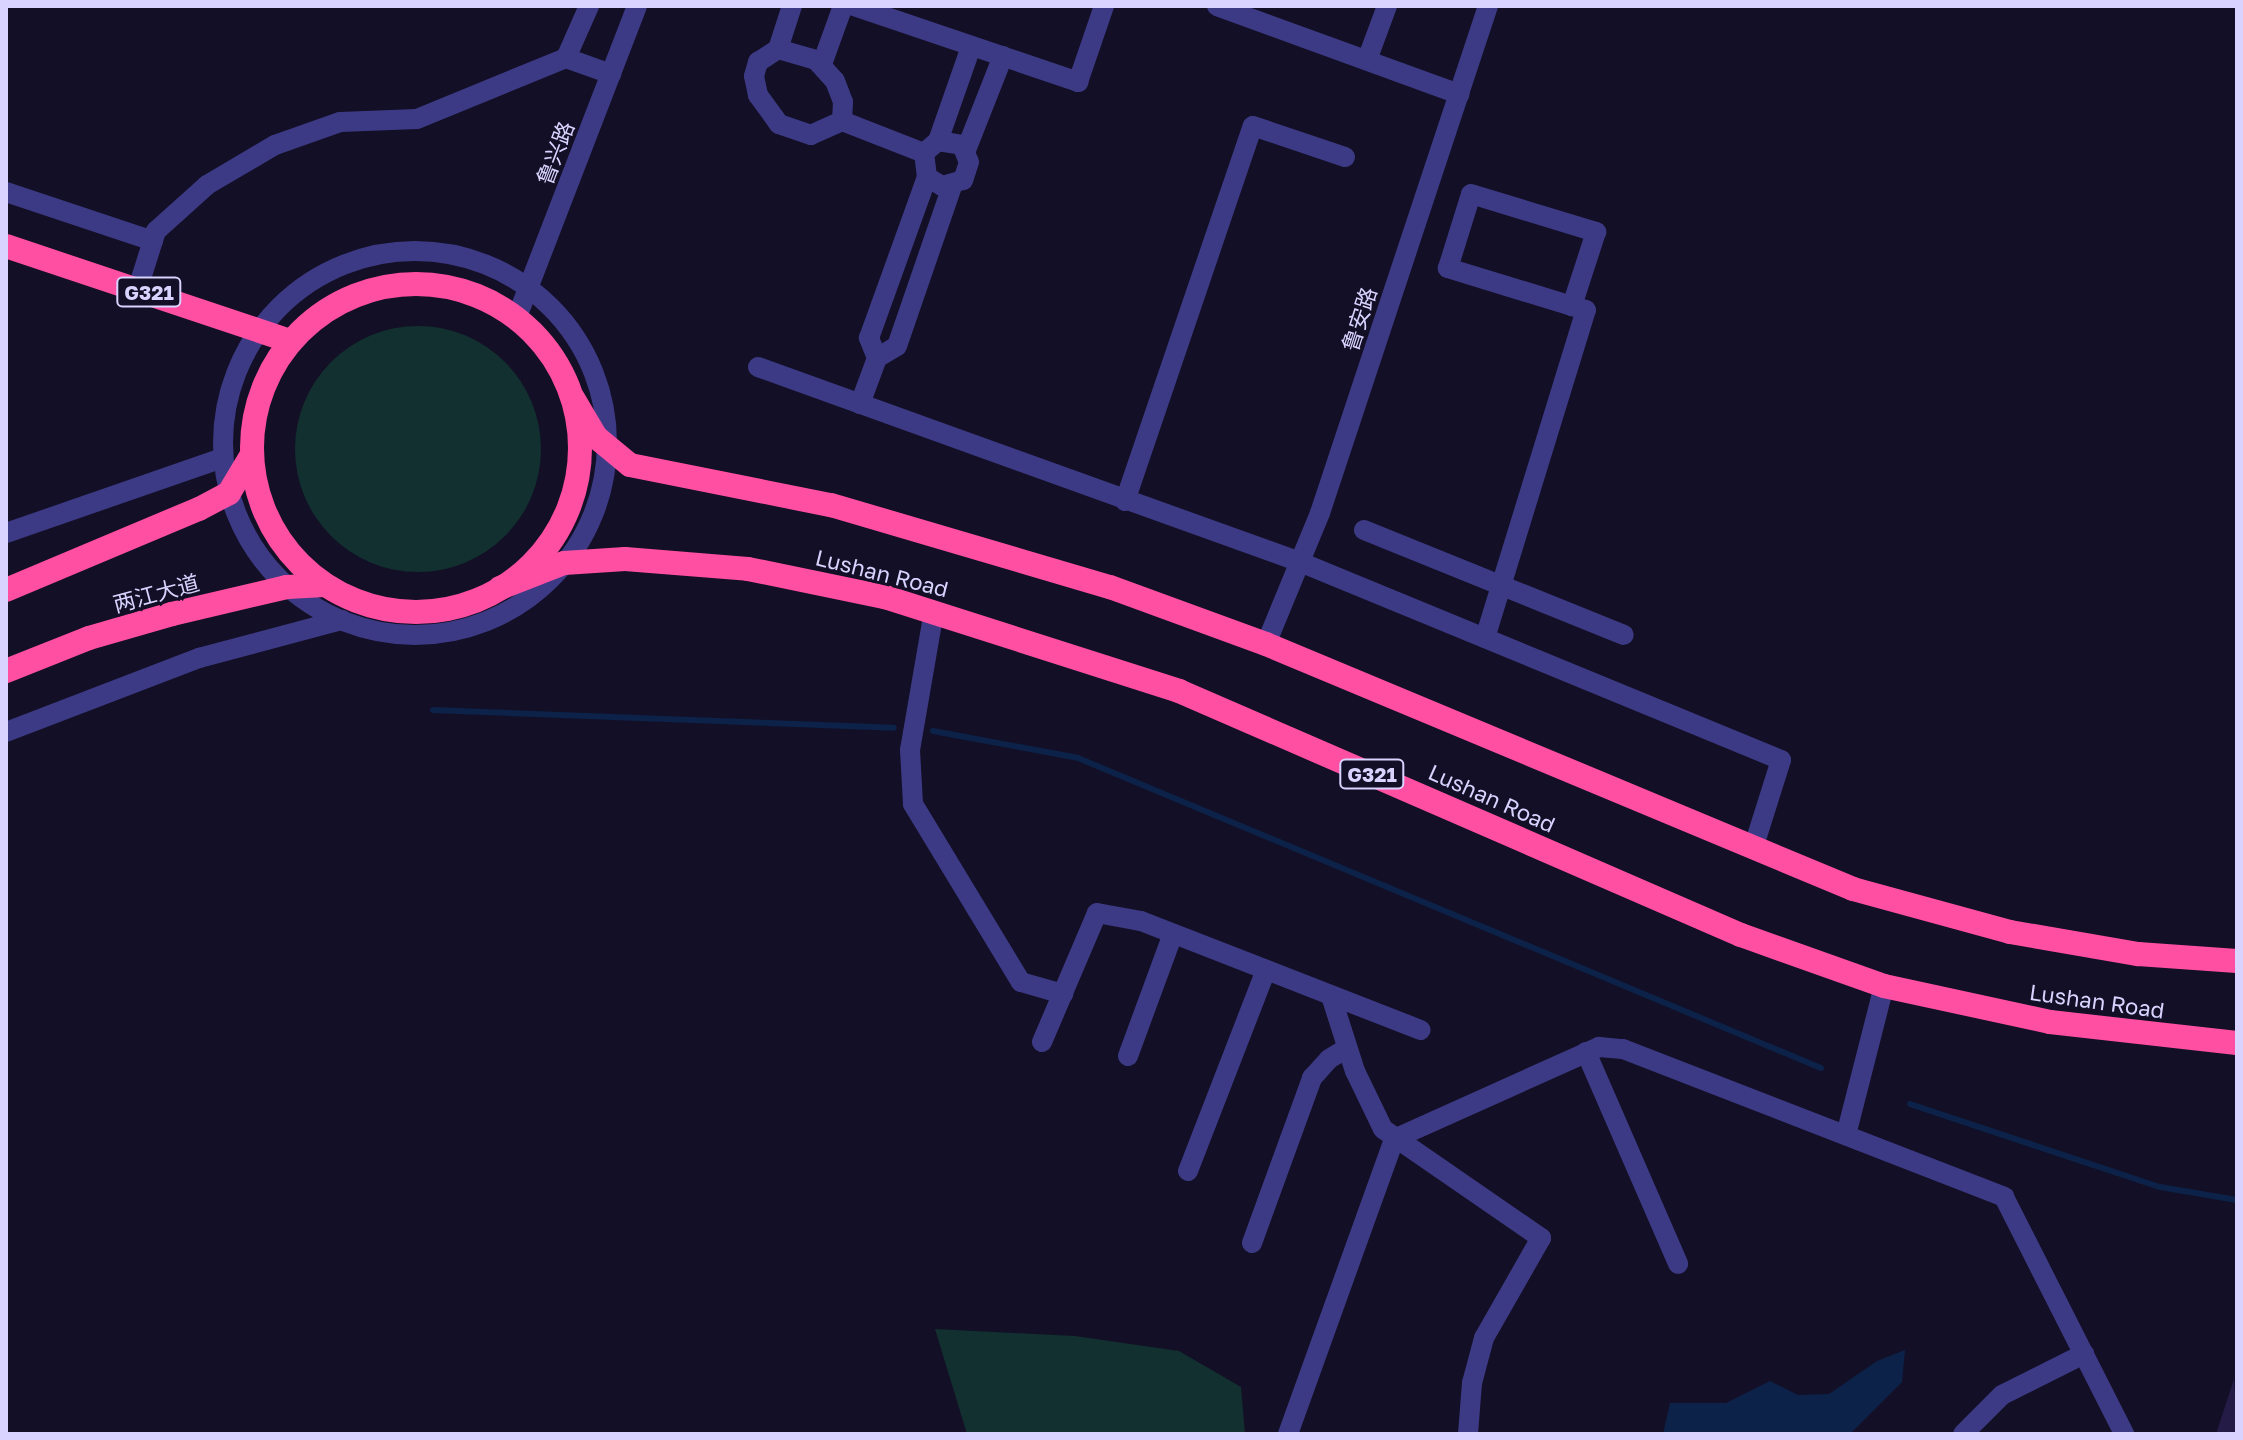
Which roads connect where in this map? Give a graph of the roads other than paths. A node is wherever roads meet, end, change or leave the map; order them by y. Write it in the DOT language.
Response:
graph roads {
  1 [pos="589,6"];
  2 [pos="792,6"];
  3 [pos="843,6"];
  4 [pos="854,6"];
  5 [pos="1104,6"];
  6 [pos="1217,6"];
  7 [pos="1387,6"];
  8 [pos="1488,6"];
  9 [pos="632,8"];
  10 [pos="879,10"];
  11 [pos="971,47"];
  12 [pos="778,49"];
  13 [pos="1003,56"];
  14 [pos="566,58"];
  15 [pos="1367,60"];
  16 [pos="822,64"];
  17 [pos="611,74"];
  18 [pos="1459,94"];
  19 [pos="842,121"];
  20 [pos="931,147"];
  21 [pos="966,150"];
  22 [pos="1345,157"];
  23 [pos="927,177"];
  24 [pos="952,186"];
  25 [pos="6,192"];
  26 [pos="153,241"];
  27 [pos="6,246"];
  28 [pos="138,288"];
  29 [pos="529,288"];
  30 [pos="1572,306"];
  31 [pos="517,317"];
  32 [pos="259,330"];
  33 [pos="290,341"];
  34 [pos="877,358"];
  35 [pos="758,367"];
  36 [pos="573,398"];
  37 [pos="860,404"];
  38 [pos="607,449"];
  39 [pos="251,456"];
  40 [pos="222,458"];
  41 [pos="229,493"];
  42 [pos="1125,501"];
  43 [pos="1364,530"];
  44 [pos="6,533"];
  45 [pos="1300,562"];
  46 [pos="564,563"];
  47 [pos="325,585"];
  48 [pos="287,587"];
  49 [pos="500,588"];
  50 [pos="1500,588"];
  51 [pos="6,590"];
  52 [pos="934,611"];
  53 [pos="342,620"];
  54 [pos="1624,635"];
  55 [pos="1485,638"];
  56 [pos="1266,644"];
  57 [pos="6,671"];
  58 [pos="6,732"];
  59 [pos="1753,849"];
  60 [pos="1173,934"];
  61 [pos="2237,961"];
  62 [pos="1265,972"];
  63 [pos="1884,986"];
  64 [pos="1063,994"];
  65 [pos="1332,999"];
  66 [pos="1420,1030"];
  67 [pos="1042,1042"];
  68 [pos="2237,1043"];
  69 [pos="1347,1048"];
  70 [pos="1586,1052"];
  71 [pos="1128,1056"];
  72 [pos="1846,1135"];
  73 [pos="1394,1139"];
  74 [pos="1188,1171"];
  75 [pos="1252,1243"];
  76 [pos="1678,1264"];
  77 [pos="2084,1354"];
  78 [pos="1288,1434"];
  79 [pos="1468,1434"];
  80 [pos="1963,1434"];
  81 [pos="2124,1434"];
  1 -- 14 [label="street"];
  2 -- 12 [label="street"];
  3 -- 16 [label="street"];
  4 -- 10 [label="street"];
  5 -- 13 [label="street"];
  6 -- 15 [label="street"];
  7 -- 15 [label="street"];
  8 -- 18 [label="street, 鲁安路"];
  9 -- 17 [label="street, 鲁兴路"];
  10 -- 11 [label="street"];
  11 -- 13 [label="street"];
  11 -- 20 [label="street"];
  12 -- 16 [label="street"];
  12 -- 19 [label="street"];
  13 -- 21 [label="street"];
  14 -- 17 [label="street"];
  14 -- 26 [label="street"];
  15 -- 18 [label="street"];
  16 -- 19 [label="street"];
  17 -- 29 [label="street, 鲁兴路"];
  18 -- 45 [label="street, 鲁安路"];
  19 -- 20 [label="street"];
  20 -- 21 [label="street"];
  20 -- 23 [label="street"];
  21 -- 24 [label="street"];
  22 -- 42 [label="street"];
  23 -- 24 [label="street"];
  23 -- 34 [label="street"];
  24 -- 34 [label="street"];
  25 -- 26 [label="street"];
  26 -- 28 [label="street"];
  27 -- 28 [label="highway, G321"];
  28 -- 32 [label="highway, G321"];
  29 -- 31 [label="street, 鲁兴路"];
  29 -- 32 [label="street"];
  29 -- 38 [label="street"];
  30 -- 30 [label="street"];
  30 -- 50 [label="street"];
  31 -- 33 [label="highway"];
  31 -- 36 [label="highway"];
  32 -- 33 [label="highway, G321"];
  32 -- 40 [label="street"];
  33 -- 39 [label="highway"];
  34 -- 37 [label="street"];
  35 -- 37 [label="street"];
  36 -- 38 [label="highway"];
  36 -- 49 [label="highway"];
  37 -- 42 [label="street"];
  38 -- 46 [label="street"];
  38 -- 56 [label="highway"];
  39 -- 41 [label="highway"];
  39 -- 47 [label="highway"];
  40 -- 41 [label="street"];
  40 -- 44 [label="street"];
  41 -- 48 [label="street"];
  41 -- 51 [label="highway"];
  42 -- 45 [label="street"];
  43 -- 50 [label="street"];
  45 -- 55 [label="street"];
  45 -- 56 [label="street, 鲁安路"];
  46 -- 49 [label="highway, Lushan Road / G321"];
  46 -- 52 [label="highway, Lushan Road / G321"];
  46 -- 53 [label="street"];
  47 -- 48 [label="highway, 两江大道"];
  47 -- 49 [label="highway, Lushan Road"];
  48 -- 53 [label="street"];
  48 -- 57 [label="highway, 两江大道"];
  50 -- 54 [label="street"];
  50 -- 55 [label="street"];
  52 -- 63 [label="highway, Lushan Road / G321"];
  52 -- 64 [label="street"];
  53 -- 58 [label="street"];
  55 -- 59 [label="street"];
  56 -- 59 [label="highway"];
  59 -- 61 [label="highway"];
  60 -- 62 [label="street"];
  60 -- 64 [label="street"];
  60 -- 71 [label="street"];
  62 -- 65 [label="street"];
  62 -- 74 [label="street"];
  63 -- 68 [label="highway, Lushan Road / G321"];
  63 -- 72 [label="street"];
  64 -- 67 [label="street"];
  65 -- 66 [label="street"];
  65 -- 69 [label="street"];
  69 -- 73 [label="street"];
  69 -- 75 [label="street"];
  70 -- 72 [label="street"];
  70 -- 73 [label="street"];
  70 -- 76 [label="street"];
  72 -- 77 [label="street"];
  73 -- 78 [label="street"];
  73 -- 79 [label="street"];
  77 -- 80 [label="street"];
  77 -- 81 [label="street"];
}
